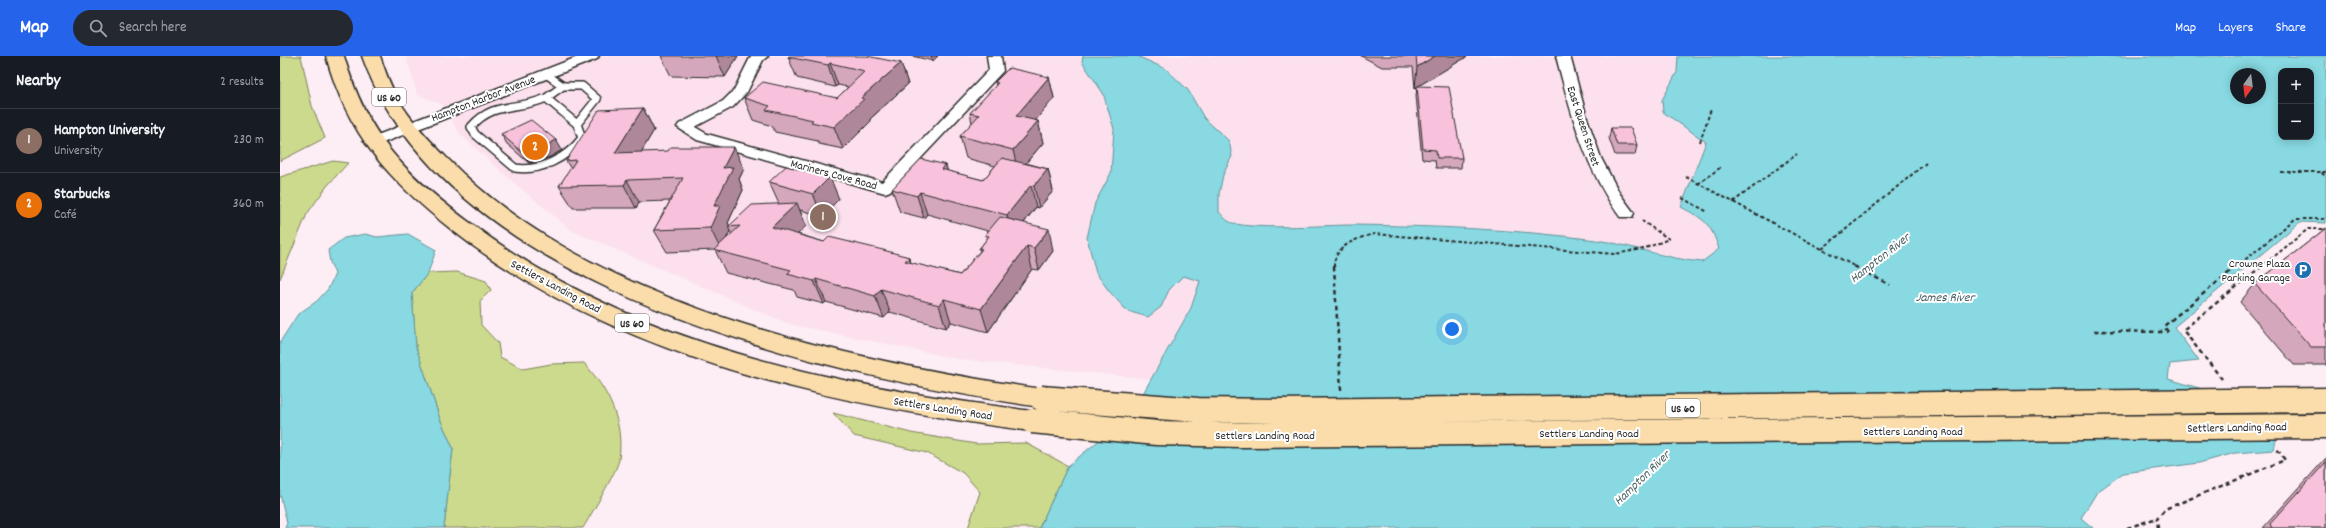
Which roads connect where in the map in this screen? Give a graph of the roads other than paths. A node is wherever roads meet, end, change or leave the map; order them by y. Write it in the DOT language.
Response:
graph roads {
  1 [pos="335,56"];
  2 [pos="371,56"];
  3 [pos="592,56"];
  4 [pos="761,56"];
  5 [pos="994,56"];
  6 [pos="1563,56"];
  7 [pos="546,74"];
  8 [pos="563,86"];
  9 [pos="546,98"];
  10 [pos="577,124"];
  11 [pos="409,127"];
  12 [pos="374,141"];
  13 [pos="1626,213"];
  14 [pos="2326,400"];
  15 [pos="2326,426"];
  1 -- 12 [label="main road, Settlers Landing Road / US 60"];
  2 -- 11 [label="main road, Settlers Landing Road / US 60"];
  3 -- 7 [label="street, Hampton Harbor Avenue"];
  4 -- 5 [label="street, Mariners Cove Road"];
  6 -- 13 [label="street, East Queen Street"];
  7 -- 8 [label="lane"];
  7 -- 11 [label="street, Hampton Harbor Avenue"];
  8 -- 9 [label="lane"];
  8 -- 10 [label="lane"];
  9 -- 10 [label="lane"];
  9 -- 10 [label="lane"];
  11 -- 12 [label="street, Hampton Harbor Avenue"];
  11 -- 14 [label="main road, Settlers Landing Road / US 60, bridge"];
  12 -- 15 [label="main road, Settlers Landing Road / US 60, bridge"];
}
